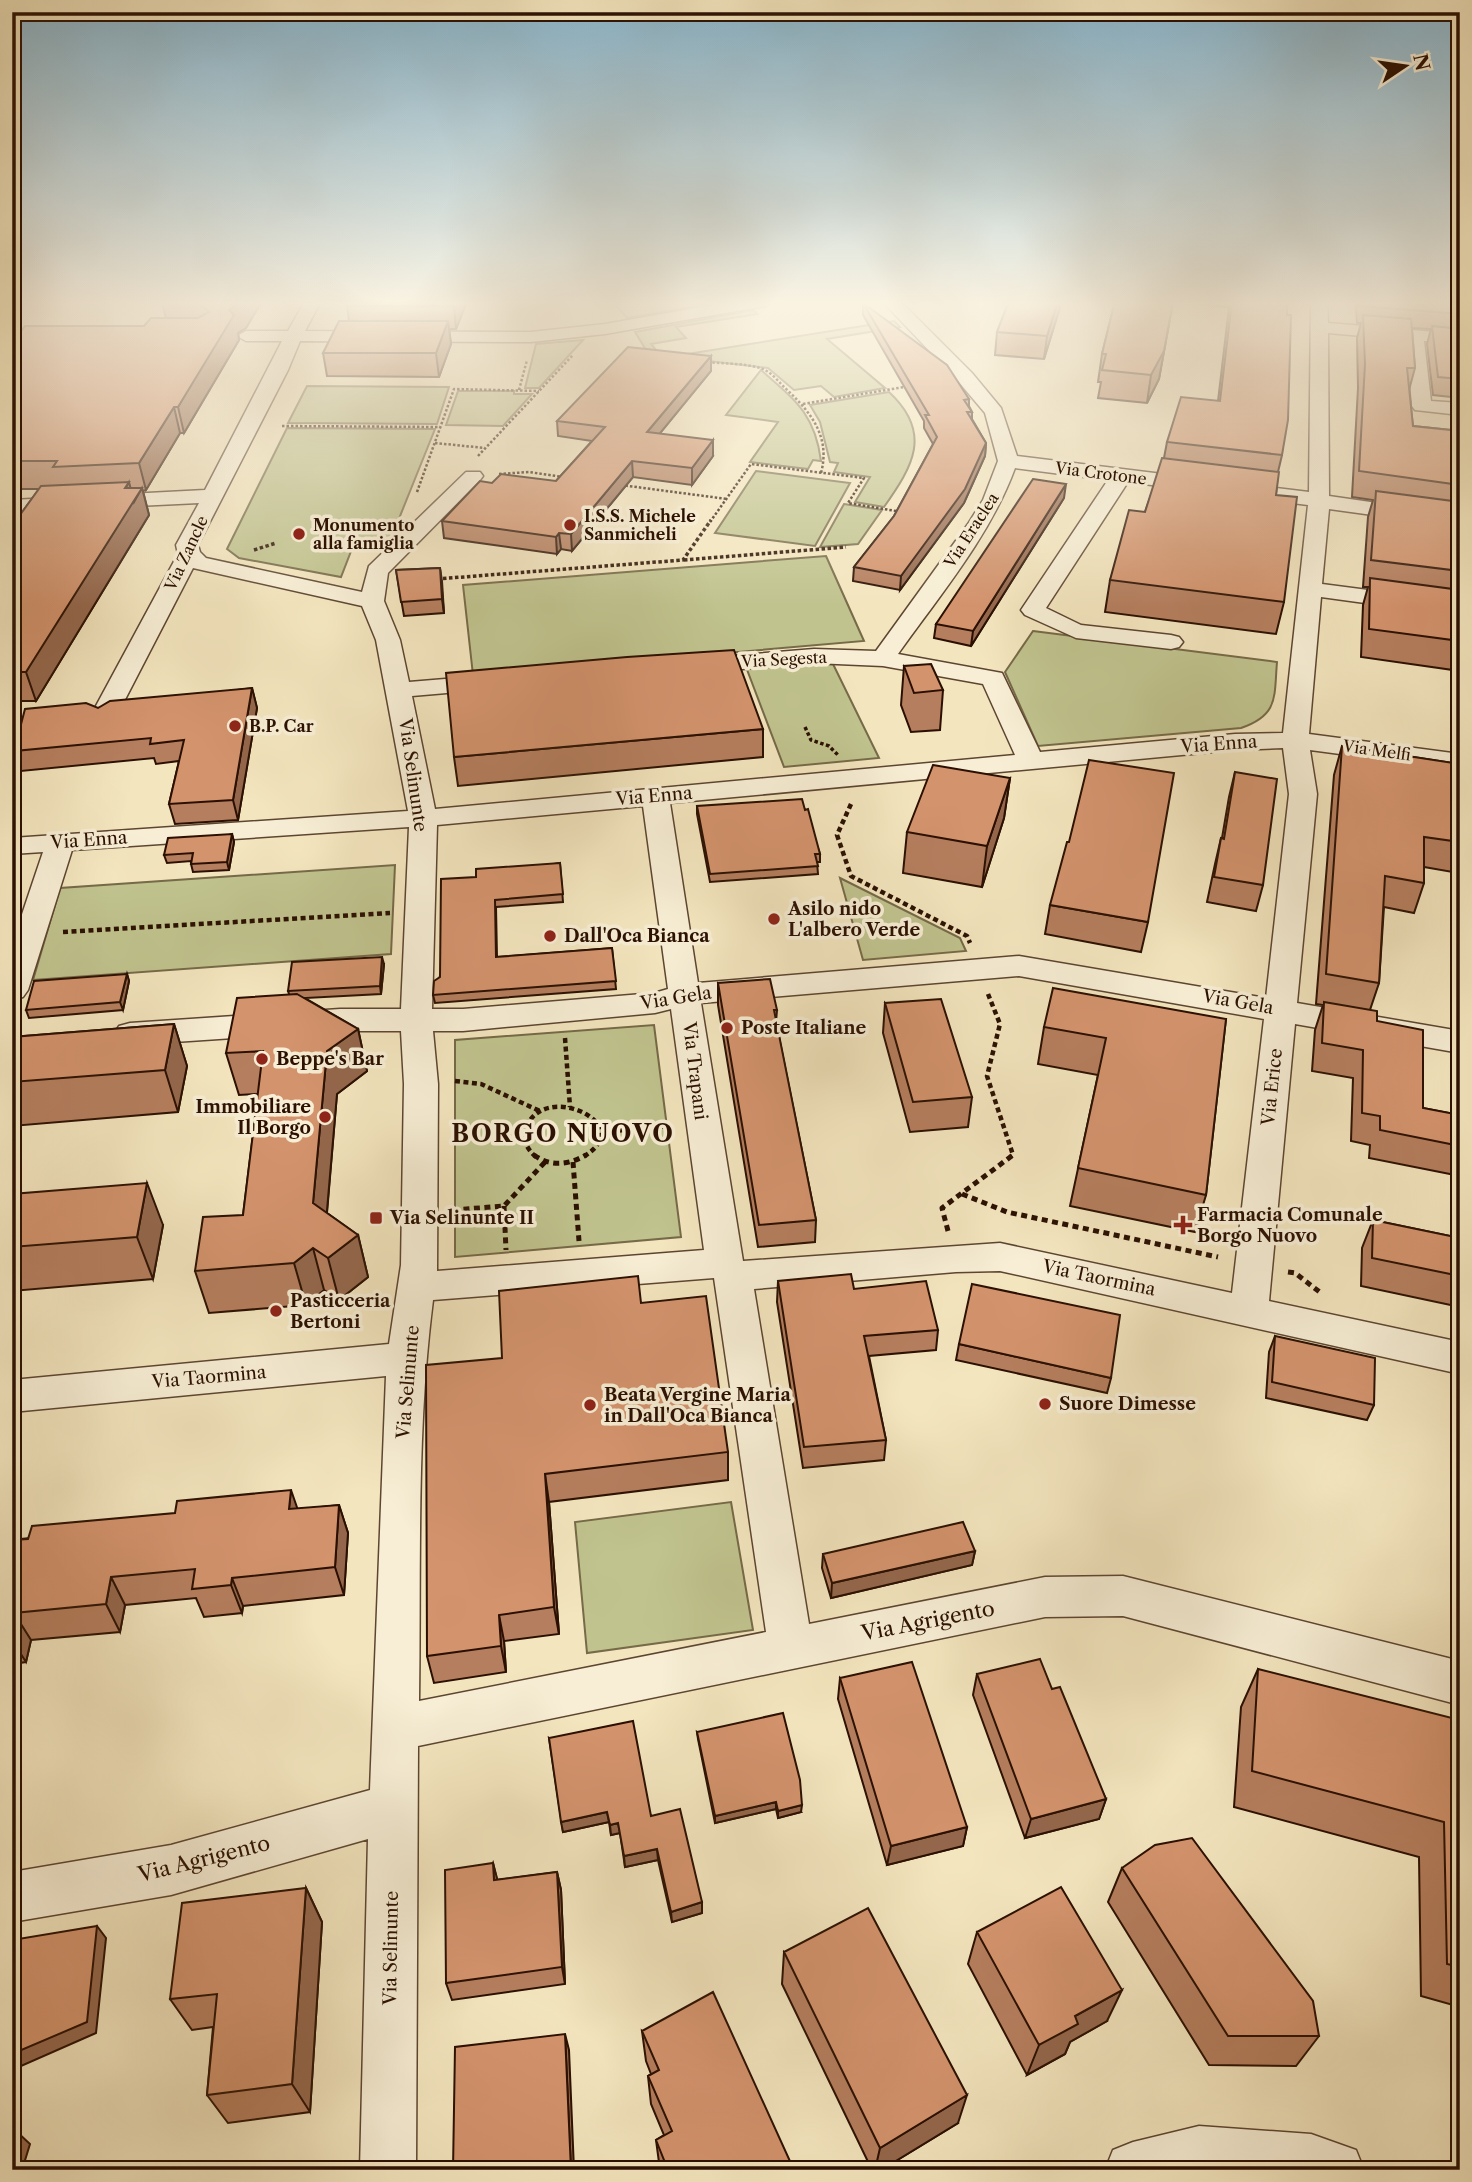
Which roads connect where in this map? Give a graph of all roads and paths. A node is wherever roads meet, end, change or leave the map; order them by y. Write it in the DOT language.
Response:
graph roads {
  1 [pos="262,403"];
  2 [pos="449,403"];
  3 [pos="528,403"];
  4 [pos="810,403"];
  5 [pos="986,403"];
  6 [pos="1319,403"];
  7 [pos="1422,403"];
  8 [pos="803,404"];
  9 [pos="1460,410"];
  10 [pos="282,426"];
  11 [pos="440,427"];
  12 [pos="435,443"];
  13 [pos="485,448"];
  14 [pos="1008,461"];
  15 [pos="821,473"];
  16 [pos="1119,475"];
  17 [pos="472,476"];
  18 [pos="569,478"];
  19 [pos="622,485"];
  20 [pos="416,495"];
  21 [pos="214,496"];
  22 [pos="727,499"];
  23 [pos="1319,500"];
  24 [pos="12,506"];
  25 [pos="902,512"];
  26 [pos="1460,520"];
  27 [pos="846,547"];
  28 [pos="189,554"];
  29 [pos="683,560"];
  30 [pos="244,573"];
  31 [pos="435,579"];
  32 [pos="1309,589"];
  33 [pos="372,601"];
  34 [pos="1460,609"];
  35 [pos="158,610"];
  36 [pos="1171,642"];
  37 [pos="883,659"];
  38 [pos="663,668"];
  39 [pos="512,681"];
  40 [pos="400,690"];
  41 [pos="103,717"];
  42 [pos="804,727"];
  43 [pos="1295,740"];
  44 [pos="843,761"];
  45 [pos="1031,761"];
  46 [pos="1460,762"];
  47 [pos="655,796"];
  48 [pos="423,818"];
  49 [pos="61,842"];
  50 [pos="12,846"];
  51 [pos="393,913"];
  52 [pos="61,932"];
  53 [pos="12,990"];
  54 [pos="685,994"];
  55 [pos="1279,1009"];
  56 [pos="416,1020"];
  57 [pos="564,1027"];
  58 [pos="100,1037"];
  59 [pos="1460,1042"];
  60 [pos="447,1082"];
  61 [pos="570,1107"];
  62 [pos="542,1112"];
  63 [pos="672,1125"];
  64 [pos="602,1132"];
  65 [pos="545,1162"];
  66 [pos="573,1162"];
  67 [pos="961,1194"];
  68 [pos="504,1206"];
  69 [pos="448,1211"];
  70 [pos="580,1253"];
  71 [pos="506,1259"];
  72 [pos="1254,1265"];
  73 [pos="728,1269"];
  74 [pos="418,1287"];
  75 [pos="1323,1294"];
  76 [pos="1249,1310"];
  77 [pos="1460,1357"];
  78 [pos="406,1358"];
  79 [pos="12,1396"];
  80 [pos="791,1649"];
  81 [pos="1460,1683"];
  82 [pos="394,1728"];
  83 [pos="393,1808"];
  84 [pos="12,1897"];
  85 [pos="388,2170"];
  86 [pos="1133,2170"];
  87 [pos="1336,2170"];
  1 -- 21 [label="street, Via Zancle"];
  2 -- 11 [label="path"];
  3 -- 13 [label="path"];
  4 -- 8 [label="path"];
  5 -- 14 [label="street"];
  6 -- 23 [label="street"];
  7 -- 9 [label="street"];
  8 -- 15 [label="path"];
  10 -- 11 [label="path"];
  11 -- 12 [label="path"];
  12 -- 13 [label="path"];
  12 -- 20 [label="path"];
  13 -- 17 [label="path"];
  14 -- 16 [label="street, Via Crotone"];
  14 -- 37 [label="street, Via Eraclea"];
  15 -- 22 [label="path"];
  15 -- 25 [label="path"];
  16 -- 23 [label="street, Via Crotone"];
  16 -- 36 [label="street"];
  17 -- 18 [label="path"];
  17 -- 33 [label="street"];
  19 -- 22 [label="path"];
  21 -- 24 [label="street, Via Zancle"];
  21 -- 28 [label="street, Via Zancle"];
  22 -- 29 [label="path"];
  23 -- 26 [label="street, Via Crotone"];
  23 -- 32 [label="street"];
  27 -- 29 [label="path"];
  28 -- 30 [label="street"];
  28 -- 35 [label="street, Via Zancle"];
  29 -- 31 [label="path"];
  30 -- 33 [label="street"];
  30 -- 35 [label="street, Via Zancle"];
  32 -- 34 [label="street"];
  32 -- 43 [label="street"];
  33 -- 40 [label="street, Via Selinunte"];
  35 -- 41 [label="street, Via Zancle"];
  37 -- 38 [label="street, Via Segesta"];
  37 -- 45 [label="street, Via Segesta"];
  39 -- 40 [label="street"];
  40 -- 48 [label="street, Via Selinunte"];
  42 -- 44 [label="path"];
  43 -- 45 [label="street, Via Enna"];
  43 -- 46 [label="street, Via Melfi"];
  43 -- 55 [label="street, Via Erice"];
  45 -- 47 [label="street, Via Enna"];
  47 -- 48 [label="street, Via Enna"];
  47 -- 54 [label="street, Via Trapani"];
  48 -- 49 [label="street, Via Enna"];
  48 -- 56 [label="street, Via Selinunte"];
  49 -- 50 [label="street, Via Enna"];
  49 -- 53 [label="street"];
  51 -- 52 [label="path"];
  54 -- 55 [label="street, Via Gela"];
  54 -- 56 [label="street, Via Gela"];
  54 -- 73 [label="street, Via Trapani"];
  55 -- 59 [label="street, Via Gela"];
  55 -- 72 [label="street, Via Erice"];
  56 -- 58 [label="street, Via Gela"];
  56 -- 74 [label="street, Via Selinunte"];
  57 -- 61 [label="path"];
  60 -- 62 [label="path"];
  61 -- 62 [label="path"];
  61 -- 64 [label="path"];
  62 -- 65 [label="path"];
  63 -- 64 [label="path"];
  64 -- 66 [label="path"];
  65 -- 66 [label="path"];
  65 -- 68 [label="path"];
  66 -- 70 [label="path"];
  67 -- 72 [label="path"];
  68 -- 69 [label="path"];
  68 -- 71 [label="path"];
  72 -- 75 [label="path"];
  72 -- 76 [label="street, Via Erice"];
  73 -- 74 [label="street"];
  73 -- 76 [label="street, Via Taormina"];
  73 -- 80 [label="street, Via Trapani"];
  74 -- 78 [label="street, Via Selinunte"];
  76 -- 77 [label="street, Via Taormina"];
  78 -- 79 [label="street, Via Taormina"];
  78 -- 82 [label="street, Via Selinunte"];
  80 -- 81 [label="street, Via Agrigento"];
  80 -- 82 [label="street, Via Agrigento"];
  82 -- 83 [label="street, Via Selinunte"];
  83 -- 84 [label="street, Via Agrigento"];
  83 -- 85 [label="street, Via Selinunte"];
  86 -- 87 [label="street"];
}
